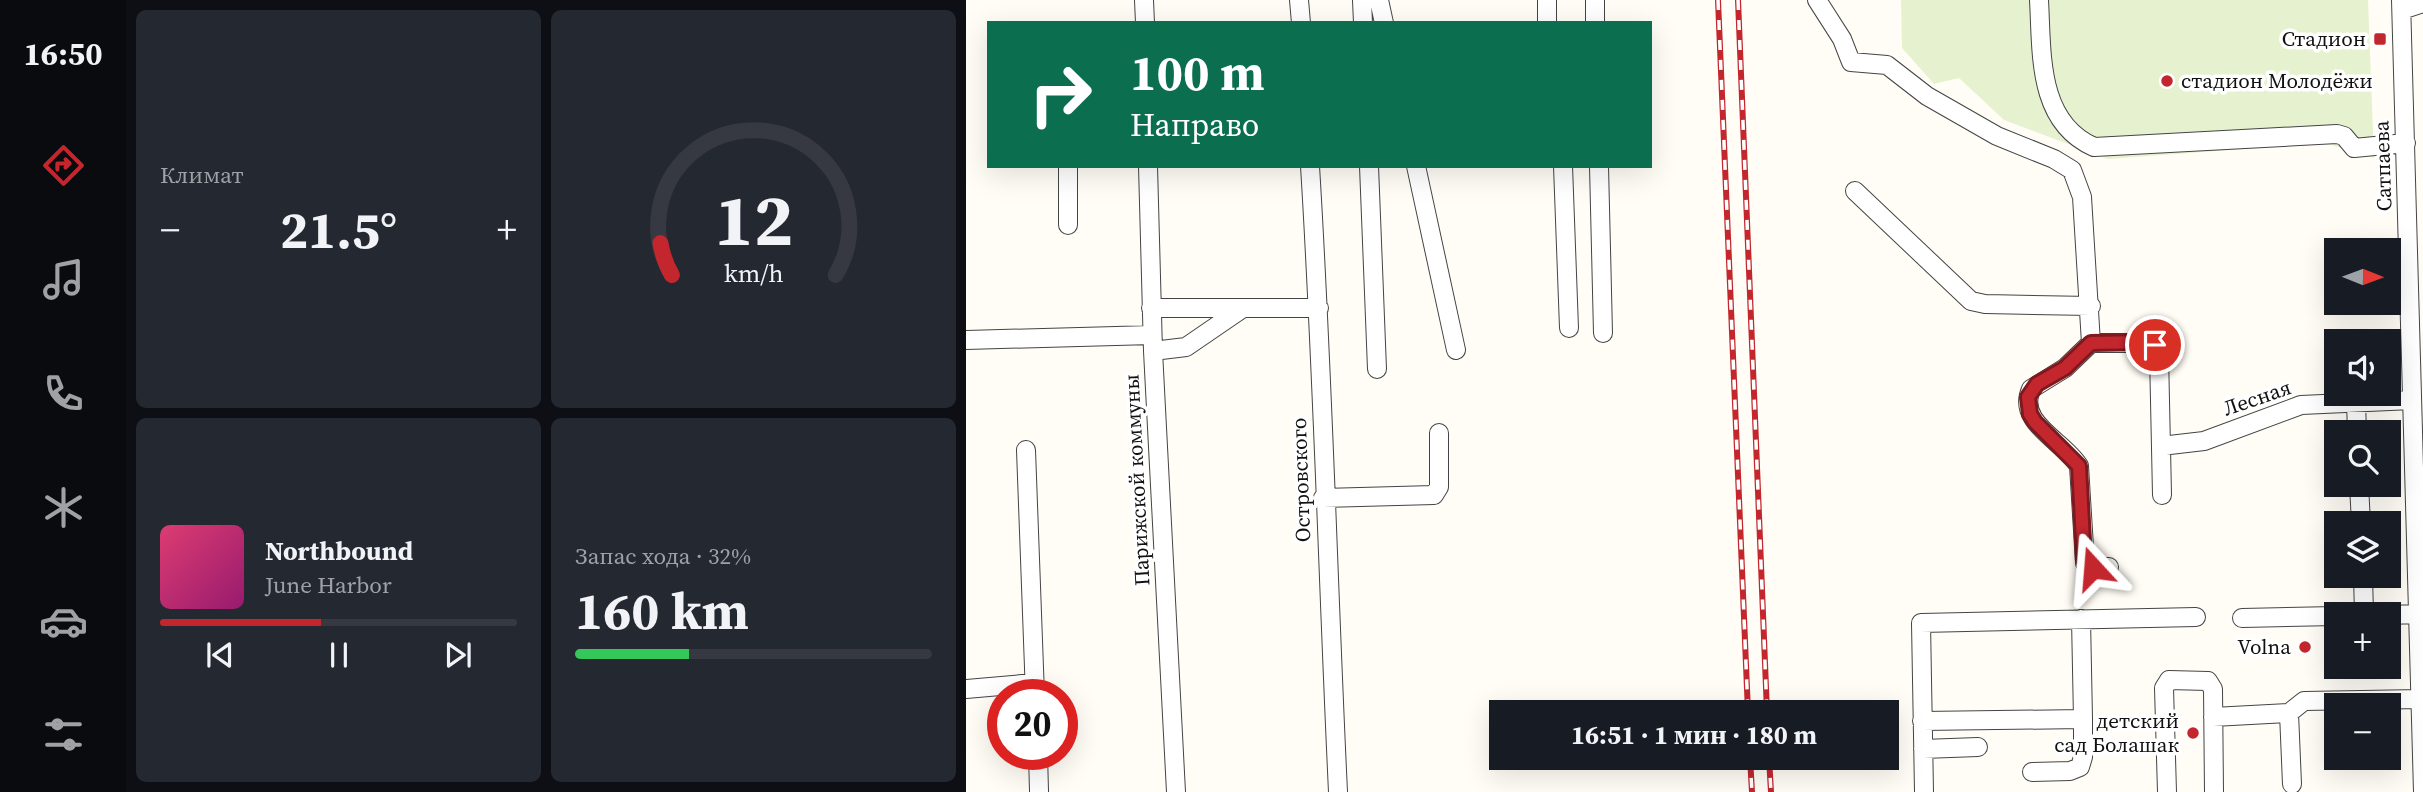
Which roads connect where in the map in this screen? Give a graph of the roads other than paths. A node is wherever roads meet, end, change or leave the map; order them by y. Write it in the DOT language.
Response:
graph roads {
  1 [pos="1144,0"];
  2 [pos="1300,0"];
  3 [pos="1362,0"];
  4 [pos="1379,0"];
  5 [pos="1546,0"];
  6 [pos="1595,0"];
  7 [pos="1817,0"];
  8 [pos="2039,0"];
  9 [pos="2423,3"];
  10 [pos="2401,5"];
  11 [pos="1144,21"];
  12 [pos="1301,21"];
  13 [pos="1363,21"];
  14 [pos="1384,21"];
  15 [pos="1547,21"];
  16 [pos="1595,21"];
  17 [pos="2406,143"];
  18 [pos="1068,168"];
  19 [pos="1148,168"];
  20 [pos="1310,168"];
  21 [pos="1368,168"];
  22 [pos="1416,168"];
  23 [pos="1563,168"];
  24 [pos="1599,168"];
  25 [pos="1855,191"];
  26 [pos="1068,225"];
  27 [pos="2416,277"];
  28 [pos="2091,306"];
  29 [pos="1151,308"];
  30 [pos="1243,308"];
  31 [pos="1319,308"];
  32 [pos="1569,328"];
  33 [pos="1603,333"];
  34 [pos="966,340"];
  35 [pos="1152,343"];
  36 [pos="2091,343"];
  37 [pos="1456,350"];
  38 [pos="1377,369"];
  39 [pos="2401,400"];
  40 [pos="2412,400"];
  41 [pos="2324,404"];
  42 [pos="1439,433"];
  43 [pos="2161,446"];
  44 [pos="1026,450"];
  45 [pos="2162,495"];
  46 [pos="1324,498"];
  47 [pos="2419,502"];
  48 [pos="2420,562"];
  49 [pos="2109,566"];
  50 [pos="2418,614"];
  51 [pos="2401,615"];
  52 [pos="2324,616"];
  53 [pos="2196,617"];
  54 [pos="2242,618"];
  55 [pos="2081,619"];
  56 [pos="1035,679"];
  57 [pos="966,689"];
  58 [pos="987,689"];
  59 [pos="2420,699"];
  60 [pos="2289,713"];
  61 [pos="2213,717"];
  62 [pos="2083,719"];
  63 [pos="1922,722"];
  64 [pos="1978,747"];
  65 [pos="1923,749"];
  66 [pos="1038,770"];
  67 [pos="2423,771"];
  68 [pos="2032,772"];
  69 [pos="2292,784"];
  70 [pos="1039,791"];
  71 [pos="1176,792"];
  72 [pos="1338,792"];
  73 [pos="1924,792"];
  74 [pos="2167,792"];
  75 [pos="2214,792"];
  76 [pos="2423,792"];
  1 -- 11 [label="street"];
  2 -- 12 [label="street"];
  3 -- 13 [label="street"];
  4 -- 14 [label="street"];
  5 -- 15 [label="street"];
  6 -- 16 [label="street"];
  7 -- 28 [label="street"];
  8 -- 17 [label="street"];
  9 -- 10 [label="street"];
  10 -- 17 [label="street, Сатпаева"];
  17 -- 27 [label="street, Сатпаева"];
  18 -- 26 [label="street"];
  19 -- 29 [label="street, Парижской коммуны"];
  20 -- 31 [label="street, Островского"];
  21 -- 38 [label="street"];
  22 -- 37 [label="street"];
  23 -- 32 [label="street"];
  24 -- 33 [label="street"];
  25 -- 28 [label="street"];
  27 -- 40 [label="street, Сатпаева"];
  28 -- 36 [label="street"];
  29 -- 30 [label="street"];
  29 -- 35 [label="street, Парижской коммуны"];
  30 -- 31 [label="street"];
  30 -- 35 [label="street"];
  31 -- 46 [label="street, Островского"];
  34 -- 35 [label="street"];
  35 -- 71 [label="street, Парижской коммуны"];
  36 -- 43 [label="street"];
  36 -- 49 [label="street"];
  39 -- 40 [label="street, Лесная"];
  40 -- 47 [label="street, Сатпаева"];
  41 -- 43 [label="street, Лесная"];
  42 -- 46 [label="street"];
  43 -- 45 [label="street"];
  44 -- 56 [label="street"];
  46 -- 72 [label="street, Островского"];
  47 -- 48 [label="street, Сатпаева"];
  48 -- 50 [label="street, Сатпаева"];
  50 -- 51 [label="street"];
  50 -- 59 [label="street, Сатпаева"];
  52 -- 54 [label="street"];
  53 -- 55 [label="street"];
  55 -- 62 [label="street"];
  55 -- 63 [label="street"];
  57 -- 58 [label="street"];
  59 -- 60 [label="street"];
  59 -- 67 [label="street, Сатпаева"];
  60 -- 61 [label="street"];
  60 -- 69 [label="street"];
  61 -- 74 [label="street"];
  61 -- 75 [label="street"];
  62 -- 63 [label="street"];
  62 -- 68 [label="street"];
  63 -- 65 [label="street"];
  64 -- 65 [label="street"];
  65 -- 73 [label="street"];
  66 -- 70 [label="street"];
  67 -- 76 [label="street, Сатпаева"];
}
